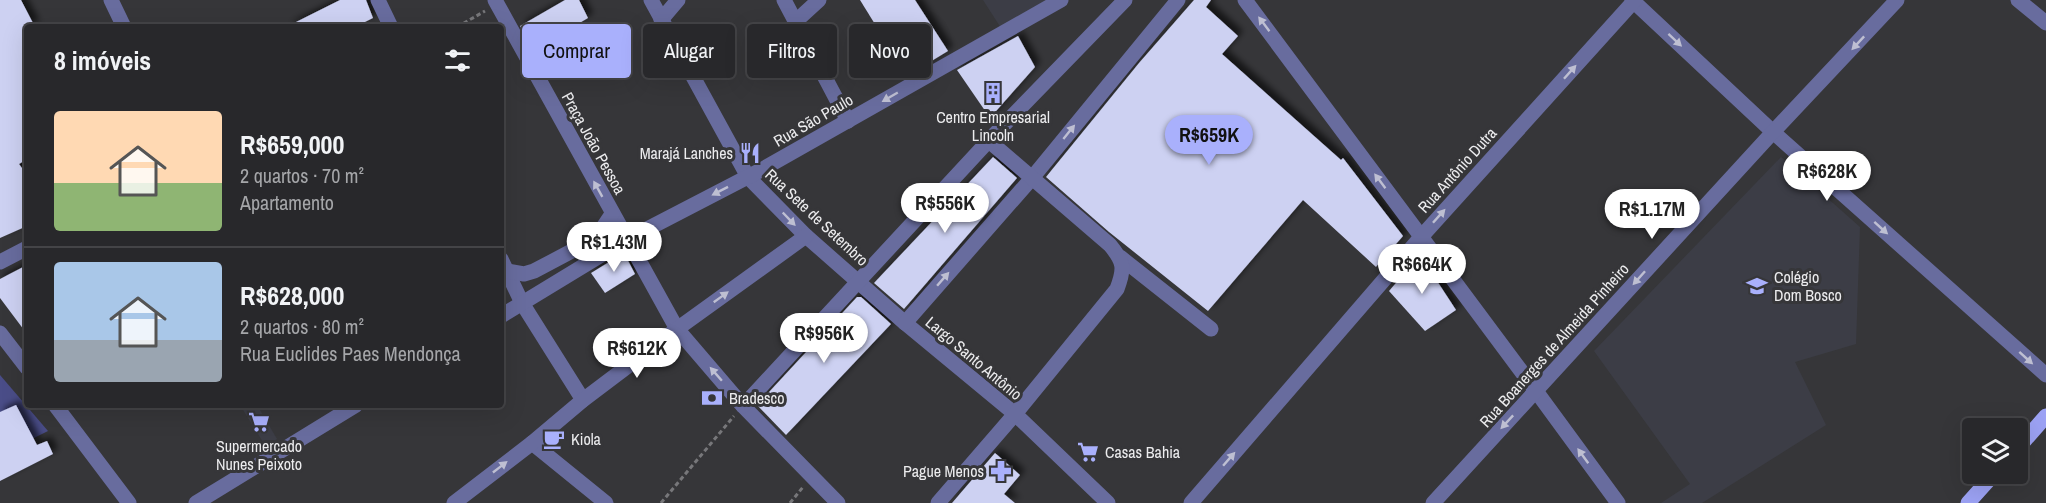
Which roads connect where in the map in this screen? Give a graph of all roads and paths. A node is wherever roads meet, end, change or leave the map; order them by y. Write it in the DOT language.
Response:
graph roads {
  1 [pos="111,0"];
  2 [pos="378,0"];
  3 [pos="651,0"];
  4 [pos="678,0"];
  5 [pos="784,0"];
  6 [pos="819,0"];
  7 [pos="1061,0"];
  8 [pos="1125,0"];
  9 [pos="1178,0"];
  10 [pos="1245,0"];
  11 [pos="1633,0"];
  12 [pos="1897,0"];
  13 [pos="2018,0"];
  14 [pos="498,1"];
  15 [pos="661,20"];
  16 [pos="795,22"];
  17 [pos="2046,23"];
  18 [pos="123,24"];
  19 [pos="390,24"];
  20 [pos="462,24"];
  21 [pos="848,121"];
  22 [pos="1773,132"];
  23 [pos="989,141"];
  24 [pos="748,177"];
  25 [pos="1032,178"];
  26 [pos="612,214"];
  27 [pos="806,236"];
  28 [pos="1421,237"];
  29 [pos="626,240"];
  30 [pos="24,250"];
  31 [pos="0,262"];
  32 [pos="1121,263"];
  33 [pos="504,265"];
  34 [pos="859,280"];
  35 [pos="522,303"];
  36 [pos="504,314"];
  37 [pos="905,322"];
  38 [pos="677,329"];
  39 [pos="1211,330"];
  40 [pos="0,333"];
  41 [pos="24,364"];
  42 [pos="2046,375"];
  43 [pos="1536,390"];
  44 [pos="583,400"];
  45 [pos="743,406"];
  46 [pos="57,408"];
  47 [pos="351,408"];
  48 [pos="1015,414"];
  49 [pos="2046,416"];
  50 [pos="2028,437"];
  51 [pos="532,443"];
  52 [pos="1985,484"];
  53 [pos="595,500"];
  54 [pos="129,503"];
  55 [pos="196,503"];
  56 [pos="454,503"];
  57 [pos="661,503"];
  58 [pos="838,503"];
  59 [pos="938,503"];
  60 [pos="1108,503"];
  61 [pos="1191,503"];
  62 [pos="1433,503"];
  63 [pos="1618,503"];
  64 [pos="1968,503"];
  1 -- 18 [label="street"];
  2 -- 19 [label="street"];
  3 -- 15 [label="street, Rua Sete de Setembro"];
  4 -- 15 [label="street"];
  5 -- 16 [label="street"];
  6 -- 16 [label="street"];
  7 -- 21 [label="street, Rua São Paulo, one-way"];
  8 -- 23 [label="street"];
  25 -- 9 [label="street, one-way"];
  28 -- 10 [label="street, one-way"];
  11 -- 22 [label="street, one-way"];
  28 -- 11 [label="street, Rua Antônio Dutra, one-way"];
  12 -- 22 [label="street, Rua Boanerges de Almeida Pinheiro, one-way"];
  13 -- 17 [label="street"];
  14 -- 20 [label="path"];
  26 -- 14 [label="street, Praça João Pessoa, one-way"];
  15 -- 24 [label="street, Rua Sete de Setembro"];
  16 -- 21 [label="street"];
  21 -- 24 [label="street, Rua São Paulo"];
  22 -- 42 [label="street, one-way"];
  22 -- 43 [label="street, Rua Boanerges de Almeida Pinheiro, one-way"];
  23 -- 25 [label="street"];
  23 -- 34 [label="street"];
  24 -- 27 [label="street, Rua Sete de Setembro, one-way"];
  24 -- 29 [label="street, Rua São Paulo, one-way"];
  25 -- 32 [label="street"];
  37 -- 25 [label="street, one-way"];
  26 -- 29 [label="street, Praça João Pessoa"];
  26 -- 33 [label="street"];
  27 -- 34 [label="street, Rua Sete de Setembro"];
  38 -- 27 [label="street, one-way"];
  28 -- 43 [label="street"];
  61 -- 28 [label="street, Rua Antônio Dutra, one-way"];
  29 -- 35 [label="street, Rua São Paulo"];
  29 -- 38 [label="street, Praça João Pessoa"];
  30 -- 31 [label="street"];
  32 -- 39 [label="street"];
  32 -- 48 [label="street"];
  33 -- 35 [label="street"];
  34 -- 37 [label="street, Rua Sete de Setembro"];
  34 -- 45 [label="street"];
  35 -- 36 [label="street, Rua São Paulo"];
  35 -- 44 [label="street"];
  37 -- 48 [label="street, Largo Santo Antônio"];
  38 -- 44 [label="street"];
  45 -- 38 [label="street, Praça João Pessoa, one-way"];
  40 -- 41 [label="street"];
  43 -- 62 [label="street, Rua Boanerges de Almeida Pinheiro, one-way"];
  63 -- 43 [label="street, one-way"];
  44 -- 51 [label="street"];
  45 -- 57 [label="path"];
  45 -- 58 [label="street, Praça João Pessoa"];
  46 -- 54 [label="street"];
  47 -- 55 [label="street"];
  48 -- 59 [label="street, Largo Santo Antônio"];
  48 -- 60 [label="street"];
  49 -- 50 [label="main road"];
  51 -- 53 [label="street"];
  56 -- 51 [label="street, one-way"];
  52 -- 64 [label="main road"];
}
